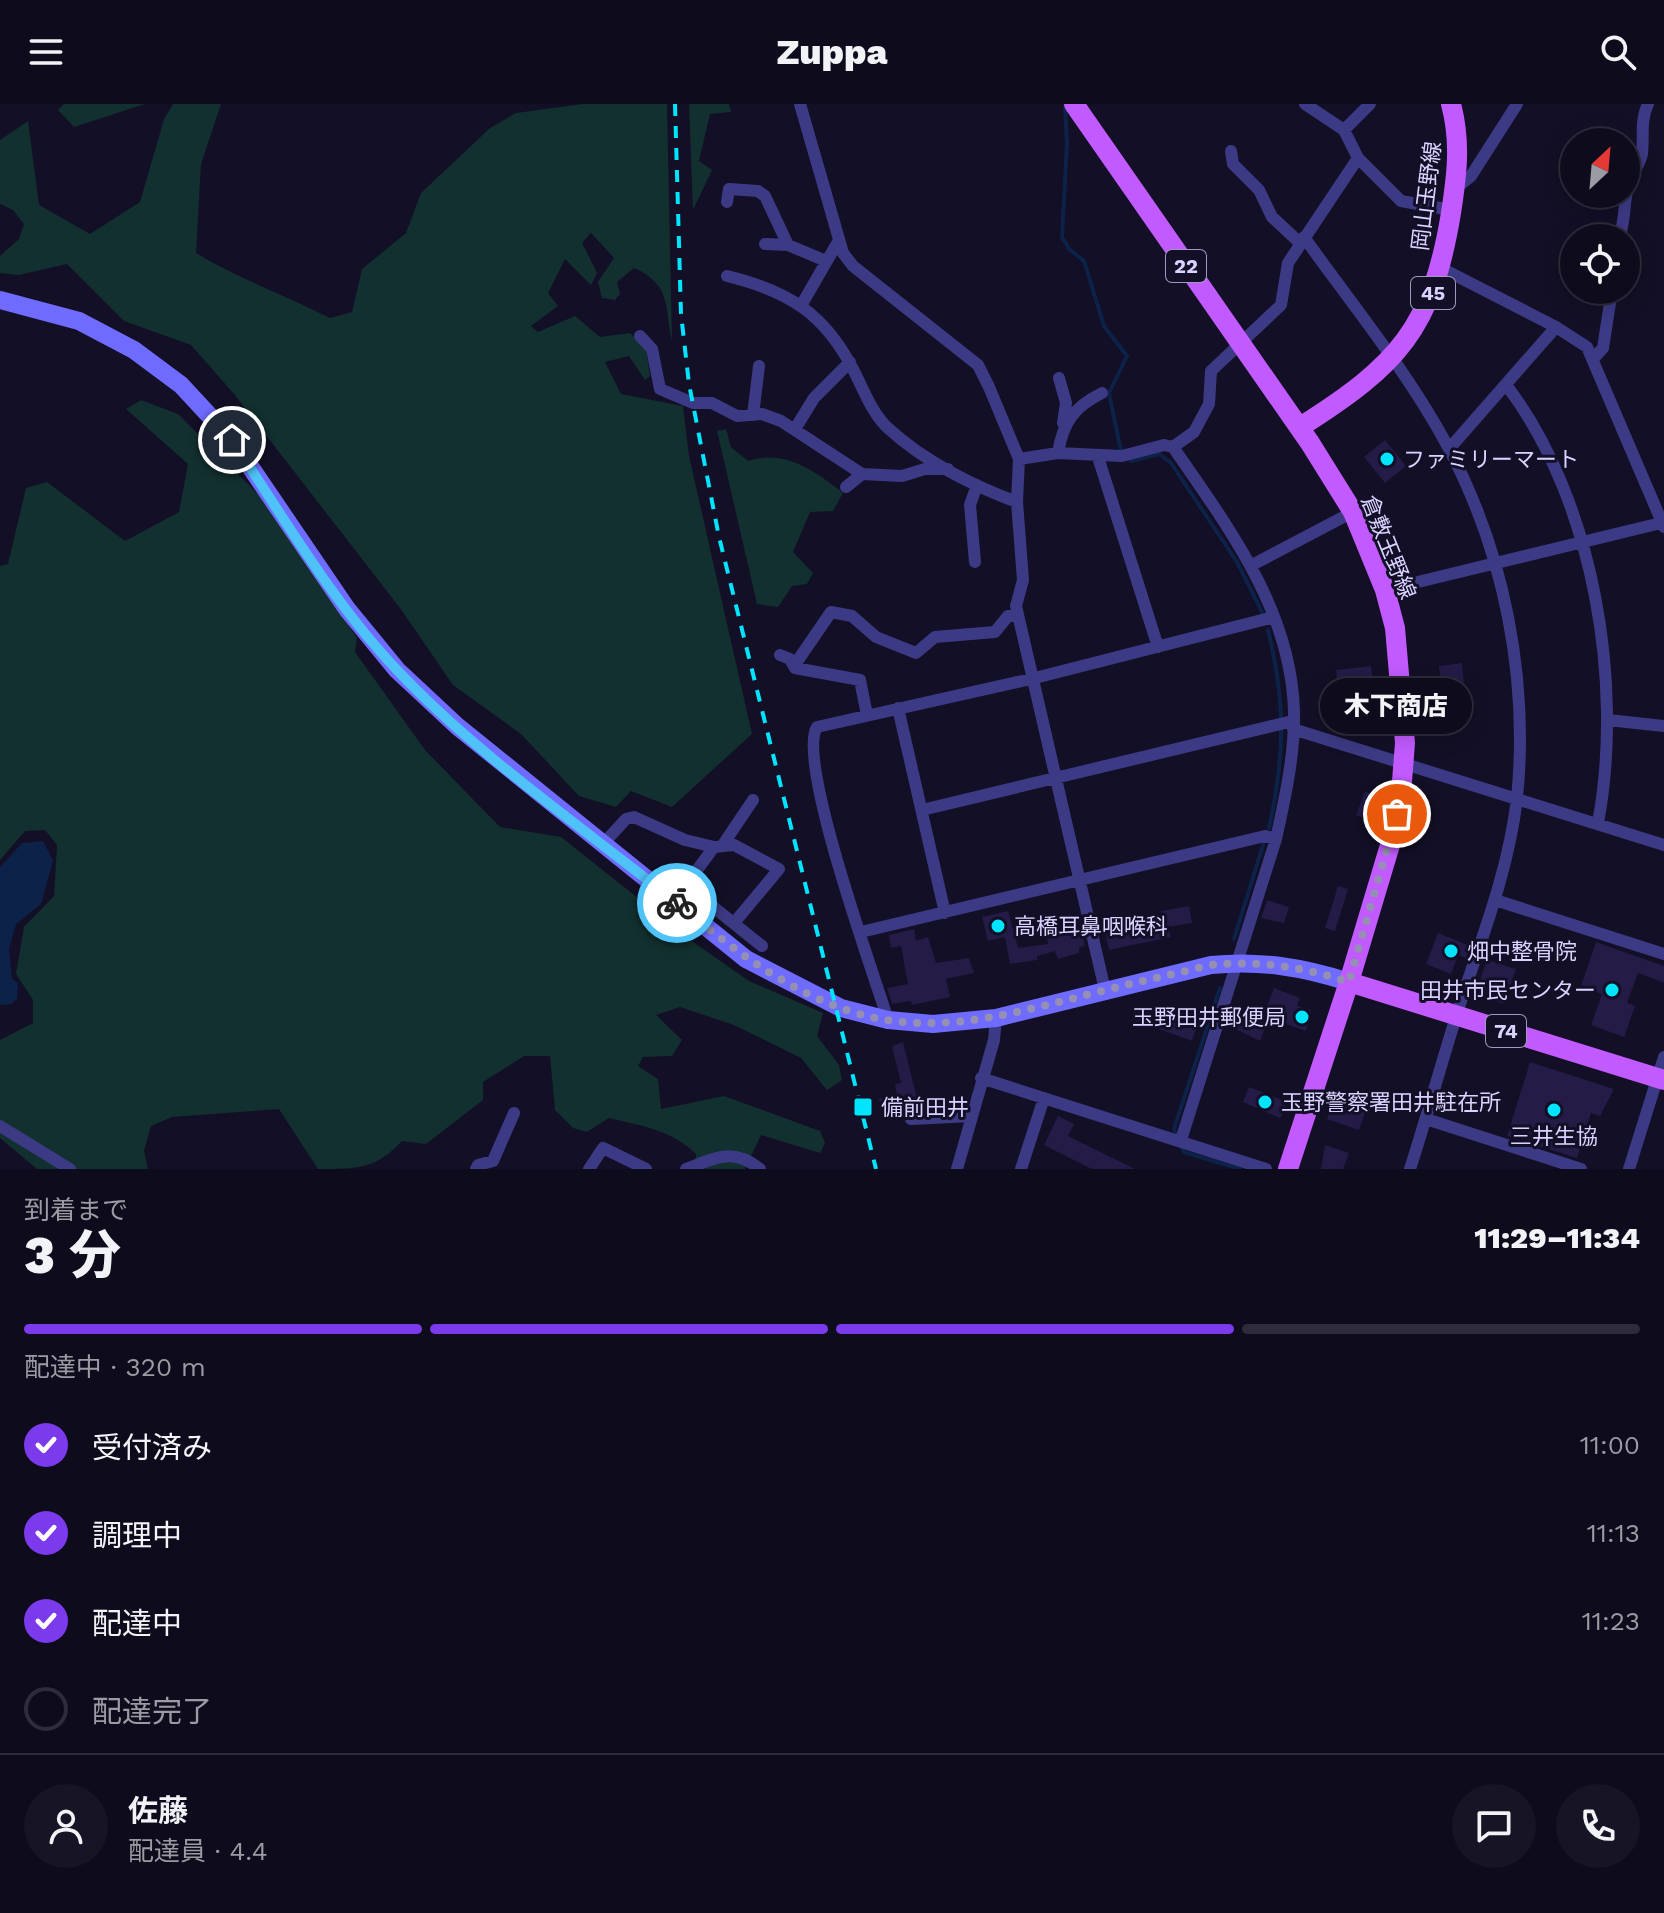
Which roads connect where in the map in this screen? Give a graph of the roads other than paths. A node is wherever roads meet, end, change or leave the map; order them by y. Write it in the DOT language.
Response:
graph roads {
  1 [pos="800,104"];
  2 [pos="1074,104"];
  3 [pos="1305,104"];
  4 [pos="1370,104"];
  5 [pos="1451,104"];
  6 [pos="1517,104"];
  7 [pos="1648,104"];
  8 [pos="1344,130"];
  9 [pos="1231,151"];
  10 [pos="1358,158"];
  11 [pos="1453,200"];
  12 [pos="727,202"];
  13 [pos="1624,224"];
  14 [pos="839,240"];
  15 [pos="1302,240"];
  16 [pos="765,244"];
  17 [pos="788,245"];
  18 [pos="826,261"];
  19 [pos="1441,268"];
  20 [pos="727,276"];
  21 [pos="0,300"];
  22 [pos="802,304"];
  23 [pos="1610,304"];
  24 [pos="1556,327"];
  25 [pos="640,336"];
  26 [pos="1239,341"];
  27 [pos="1594,358"];
  28 [pos="1392,359"];
  29 [pos="850,362"];
  30 [pos="759,366"];
  31 [pos="1059,378"];
  32 [pos="1507,386"];
  33 [pos="1102,393"];
  34 [pos="753,415"];
  35 [pos="1300,427"];
  36 [pos="795,429"];
  37 [pos="1061,430"];
  38 [pos="1173,447"];
  39 [pos="1449,449"];
  40 [pos="1058,453"];
  41 [pos="1098,457"];
  42 [pos="1019,459"];
  43 [pos="948,469"];
  44 [pos="862,474"];
  45 [pos="977,485"];
  46 [pos="846,487"];
  47 [pos="1017,502"];
  48 [pos="1353,512"];
  49 [pos="1663,525"];
  50 [pos="1581,542"];
  51 [pos="975,562"];
  52 [pos="1496,563"];
  53 [pos="1252,565"];
  54 [pos="1385,590"];
  55 [pos="1018,614"];
  56 [pos="1274,617"];
  57 [pos="1158,647"];
  58 [pos="780,655"];
  59 [pos="794,666"];
  60 [pos="1031,679"];
  61 [pos="898,708"];
  62 [pos="867,715"];
  63 [pos="1608,720"];
  64 [pos="1293,725"];
  65 [pos="1664,726"];
  66 [pos="1406,764"];
  67 [pos="1055,777"];
  68 [pos="1516,799"];
  69 [pos="753,800"];
  70 [pos="922,810"];
  71 [pos="1598,823"];
  72 [pos="1276,839"];
  73 [pos="603,844"];
  74 [pos="1664,845"];
  75 [pos="718,846"];
  76 [pos="1080,880"];
  77 [pos="1495,900"];
  78 [pos="945,913"];
  79 [pos="734,923"];
  80 [pos="861,932"];
  81 [pos="762,946"];
  82 [pos="1664,954"];
  83 [pos="1236,962"];
  84 [pos="1349,982"];
  85 [pos="1105,990"];
  86 [pos="1457,1015"];
  87 [pos="996,1018"];
  88 [pos="888,1020"];
  89 [pos="1664,1057"];
  90 [pos="981,1078"];
  91 [pos="1660,1079"];
  92 [pos="1044,1098"];
  93 [pos="514,1113"];
  94 [pos="972,1116"];
  95 [pos="911,1119"];
  96 [pos="1426,1119"];
  97 [pos="0,1126"];
  98 [pos="1180,1139"];
  99 [pos="70,1169"];
  100 [pos="476,1169"];
  101 [pos="589,1169"];
  102 [pos="646,1169"];
  103 [pos="686,1169"];
  104 [pos="760,1169"];
  105 [pos="957,1169"];
  106 [pos="1021,1169"];
  107 [pos="1266,1169"];
  108 [pos="1288,1169"];
  109 [pos="1410,1169"];
  110 [pos="1581,1169"];
  111 [pos="1629,1169"];
  1 -- 14 [label="street"];
  2 -- 26 [label="main road, 倉敷玉野線 / 22"];
  3 -- 8 [label="street"];
  4 -- 8 [label="street"];
  5 -- 11 [label="main road, 岡山玉野線 / 45"];
  6 -- 11 [label="street"];
  7 -- 13 [label="street"];
  8 -- 10 [label="street"];
  9 -- 15 [label="street"];
  10 -- 11 [label="street"];
  10 -- 15 [label="street"];
  11 -- 19 [label="main road, 岡山玉野線 / 45"];
  12 -- 17 [label="street"];
  14 -- 18 [label="street"];
  14 -- 42 [label="street"];
  15 -- 26 [label="street"];
  15 -- 28 [label="street"];
  16 -- 17 [label="street"];
  17 -- 18 [label="street"];
  18 -- 22 [label="street"];
  19 -- 24 [label="street"];
  19 -- 28 [label="main road, 岡山玉野線 / 45"];
  20 -- 22 [label="street"];
  21 -- 73 [label="street"];
  22 -- 29 [label="street"];
  23 -- 27 [label="street"];
  24 -- 27 [label="street"];
  24 -- 32 [label="street"];
  25 -- 34 [label="street"];
  26 -- 35 [label="main road, 倉敷玉野線 / 22"];
  26 -- 38 [label="street"];
  27 -- 49 [label="street"];
  28 -- 35 [label="main road, 岡山玉野線 / 45"];
  28 -- 39 [label="street"];
  29 -- 36 [label="street"];
  29 -- 43 [label="street"];
  30 -- 34 [label="street"];
  31 -- 37 [label="street"];
  32 -- 39 [label="street"];
  32 -- 50 [label="street"];
  33 -- 37 [label="street"];
  34 -- 36 [label="street"];
  35 -- 48 [label="main road, 倉敷玉野線 / 22"];
  36 -- 44 [label="street"];
  37 -- 40 [label="street"];
  38 -- 41 [label="street"];
  38 -- 53 [label="street"];
  39 -- 52 [label="street"];
  40 -- 41 [label="street"];
  40 -- 42 [label="street"];
  41 -- 57 [label="street"];
  42 -- 47 [label="street"];
  43 -- 44 [label="street"];
  43 -- 45 [label="street"];
  44 -- 46 [label="street"];
  45 -- 47 [label="street"];
  45 -- 51 [label="street"];
  47 -- 55 [label="street"];
  48 -- 53 [label="street"];
  48 -- 54 [label="main road, 倉敷玉野線 / 22"];
  49 -- 50 [label="street"];
  50 -- 52 [label="street"];
  50 -- 63 [label="street"];
  52 -- 54 [label="street"];
  52 -- 68 [label="street"];
  53 -- 56 [label="street"];
  54 -- 66 [label="main road, 倉敷玉野線 / 22"];
  55 -- 59 [label="street"];
  55 -- 60 [label="street"];
  56 -- 57 [label="street"];
  56 -- 64 [label="street"];
  57 -- 60 [label="street"];
  58 -- 59 [label="street"];
  59 -- 62 [label="street"];
  60 -- 61 [label="street"];
  60 -- 67 [label="street"];
  61 -- 62 [label="street"];
  61 -- 70 [label="street"];
  62 -- 80 [label="street"];
  63 -- 65 [label="street"];
  63 -- 71 [label="street"];
  64 -- 66 [label="street"];
  64 -- 67 [label="street"];
  64 -- 72 [label="street"];
  66 -- 68 [label="street"];
  66 -- 84 [label="main road, 倉敷玉野線 / 22"];
  67 -- 70 [label="street"];
  67 -- 76 [label="street"];
  68 -- 71 [label="street"];
  68 -- 77 [label="street"];
  69 -- 75 [label="street"];
  70 -- 78 [label="street"];
  71 -- 74 [label="street"];
  72 -- 76 [label="street"];
  72 -- 83 [label="street"];
  73 -- 75 [label="street"];
  73 -- 88 [label="street"];
  75 -- 79 [label="street"];
  75 -- 79 [label="street"];
  76 -- 78 [label="street"];
  76 -- 85 [label="street"];
  77 -- 82 [label="street"];
  77 -- 86 [label="street"];
  78 -- 80 [label="street"];
  79 -- 81 [label="street"];
  80 -- 88 [label="street"];
  83 -- 84 [label="street"];
  83 -- 85 [label="street"];
  83 -- 98 [label="street"];
  84 -- 86 [label="main road, 74"];
  84 -- 108 [label="main road, 倉敷玉野線 / 22"];
  85 -- 87 [label="street"];
  86 -- 91 [label="main road, 74"];
  86 -- 96 [label="street"];
  87 -- 88 [label="street"];
  87 -- 90 [label="street"];
  89 -- 91 [label="street"];
  90 -- 92 [label="street"];
  90 -- 94 [label="street"];
  91 -- 111 [label="street"];
  92 -- 98 [label="street"];
  92 -- 106 [label="street"];
  93 -- 100 [label="street"];
  94 -- 95 [label="street"];
  94 -- 105 [label="street"];
  96 -- 109 [label="street"];
  96 -- 110 [label="street"];
  97 -- 99 [label="street"];
  98 -- 107 [label="street"];
  101 -- 102 [label="street"];
  103 -- 104 [label="street"];
}
